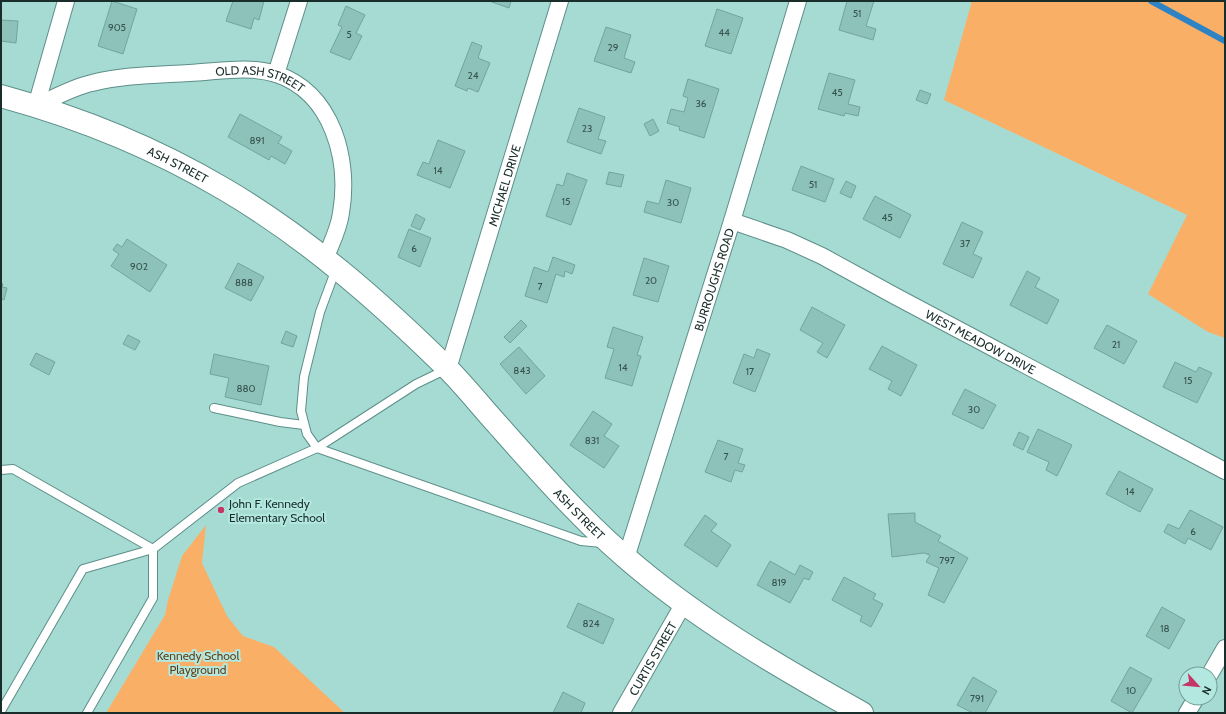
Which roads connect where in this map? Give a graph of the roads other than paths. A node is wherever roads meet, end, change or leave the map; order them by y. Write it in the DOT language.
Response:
graph roads {
  1 [pos="66,1"];
  2 [pos="299,1"];
  3 [pos="560,1"];
  4 [pos="798,1"];
  5 [pos="276,74"];
  6 [pos="1,96"];
  7 [pos="36,106"];
  8 [pos="732,222"];
  9 [pos="330,263"];
  10 [pos="448,369"];
  11 [pos="214,408"];
  12 [pos="304,425"];
  13 [pos="317,448"];
  14 [pos="1,470"];
  15 [pos="1225,471"];
  16 [pos="153,549"];
  17 [pos="619,551"];
  18 [pos="684,604"];
  19 [pos="1225,648"];
  20 [pos="1215,666"];
  21 [pos="1,711"];
  22 [pos="87,713"];
  23 [pos="621,713"];
  24 [pos="862,713"];
  1 -- 7 [label="street"];
  2 -- 5 [label="street"];
  3 -- 10 [label="street, MICHAEL DRIVE"];
  4 -- 8 [label="street, BURROUGHS ROAD"];
  5 -- 7 [label="street, OLD ASH STREET"];
  5 -- 9 [label="street, OLD ASH STREET"];
  6 -- 7 [label="street, ASH STREET"];
  7 -- 9 [label="street, ASH STREET"];
  8 -- 15 [label="street, WEST MEADOW DRIVE"];
  8 -- 17 [label="street, BURROUGHS ROAD"];
  9 -- 10 [label="street, ASH STREET"];
  9 -- 12 [label="lane"];
  10 -- 13 [label="lane"];
  10 -- 17 [label="street, ASH STREET"];
  11 -- 12 [label="lane"];
  12 -- 13 [label="lane"];
  13 -- 16 [label="lane"];
  13 -- 17 [label="lane"];
  14 -- 16 [label="lane"];
  16 -- 21 [label="lane"];
  16 -- 22 [label="lane"];
  17 -- 18 [label="street, ASH STREET"];
  18 -- 23 [label="street, CURTIS STREET"];
  18 -- 24 [label="street, ASH STREET"];
  19 -- 20 [label="street"];
}
